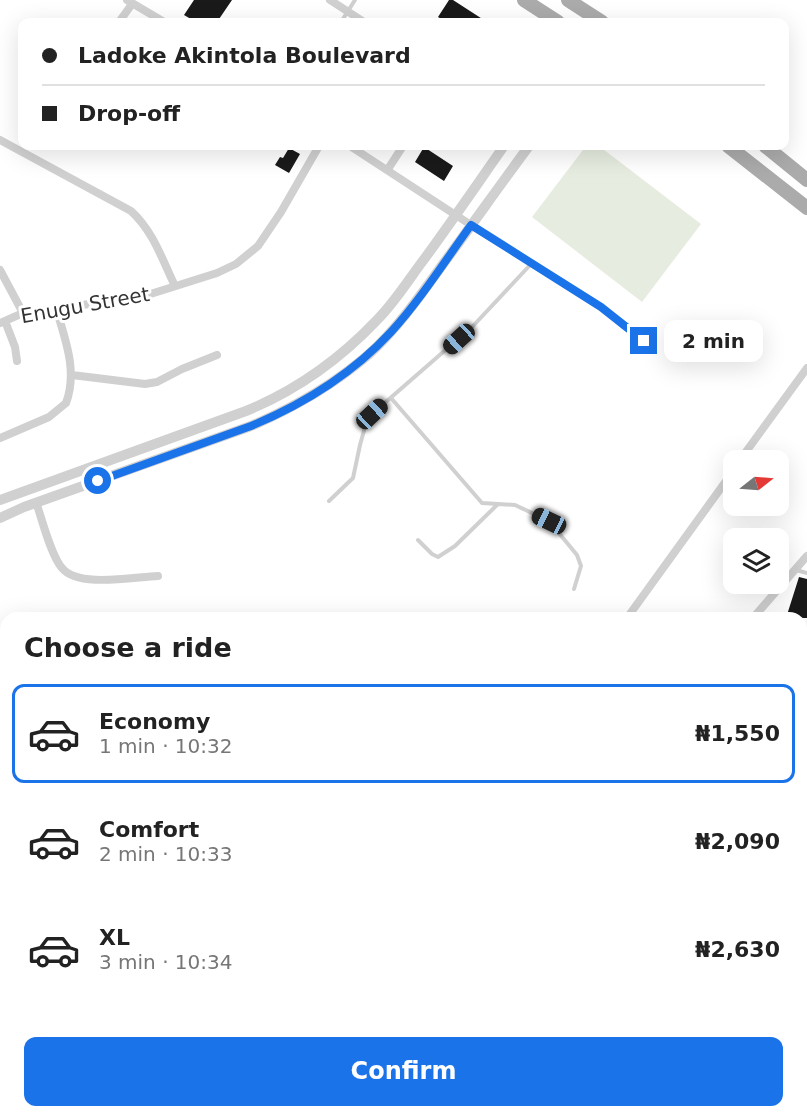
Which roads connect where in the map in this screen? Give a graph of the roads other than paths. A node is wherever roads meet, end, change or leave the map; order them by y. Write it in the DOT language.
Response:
graph roads {
  1 [pos="330,0"];
  2 [pos="355,0"];
  3 [pos="524,0"];
  4 [pos="568,0"];
  5 [pos="130,2"];
  6 [pos="348,12"];
  7 [pos="121,18"];
  8 [pos="157,18"];
  9 [pos="344,18"];
  10 [pos="358,18"];
  11 [pos="552,18"];
  12 [pos="591,18"];
  13 [pos="0,140"];
  14 [pos="29,150"];
  15 [pos="318,150"];
  16 [pos="356,150"];
  17 [pos="400,150"];
  18 [pos="501,150"];
  19 [pos="525,150"];
  20 [pos="733,150"];
  21 [pos="770,150"];
  22 [pos="25,155"];
  23 [pos="387,169"];
  24 [pos="807,180"];
  25 [pos="807,208"];
  26 [pos="456,216"];
  27 [pos="471,225"];
  28 [pos="532,263"];
  29 [pos="0,270"];
  30 [pos="175,286"];
  31 [pos="56,308"];
  32 [pos="23,313"];
  33 [pos="2,322"];
  34 [pos="644,341"];
  35 [pos="217,355"];
  36 [pos="17,361"];
  37 [pos="807,368"];
  38 [pos="72,375"];
  39 [pos="391,398"];
  40 [pos="0,438"];
  41 [pos="747,450"];
  42 [pos="723,485"];
  43 [pos="0,500"];
  44 [pos="329,501"];
  45 [pos="36,502"];
  46 [pos="499,504"];
  47 [pos="0,518"];
  48 [pos="418,540"];
  49 [pos="807,556"];
  50 [pos="795,569"];
  51 [pos="807,573"];
  52 [pos="158,576"];
  53 [pos="574,589"];
  54 [pos="631,612"];
  55 [pos="758,612"];
  1 -- 6 [label="street"];
  2 -- 6 [label="lane"];
  3 -- 11 [label="main road"];
  4 -- 12 [label="main road"];
  5 -- 7 [label="street"];
  5 -- 8 [label="street"];
  6 -- 9 [label="lane"];
  6 -- 10 [label="street"];
  13 -- 22 [label="street"];
  14 -- 22 [label="street"];
  15 -- 30 [label="street, Enugu Street"];
  16 -- 23 [label="street"];
  17 -- 23 [label="street"];
  18 -- 26 [label="street"];
  19 -- 27 [label="street"];
  20 -- 25 [label="main road"];
  21 -- 24 [label="main road"];
  22 -- 30 [label="street"];
  23 -- 26 [label="street"];
  26 -- 27 [label="street"];
  26 -- 43 [label="street"];
  27 -- 28 [label="lane"];
  27 -- 45 [label="street"];
  28 -- 34 [label="lane"];
  28 -- 39 [label="lane"];
  29 -- 32 [label="street"];
  30 -- 31 [label="street, Enugu Street"];
  31 -- 32 [label="street, Enugu Street"];
  31 -- 38 [label="street"];
  32 -- 33 [label="street, Enugu Street"];
  33 -- 36 [label="street"];
  35 -- 38 [label="street"];
  37 -- 41 [label="street"];
  38 -- 40 [label="street"];
  39 -- 44 [label="lane"];
  39 -- 46 [label="lane"];
  42 -- 54 [label="street"];
  45 -- 47 [label="street"];
  45 -- 52 [label="street"];
  46 -- 48 [label="lane"];
  46 -- 53 [label="lane"];
  49 -- 50 [label="street"];
  50 -- 51 [label="lane"];
  50 -- 55 [label="street"];
}
